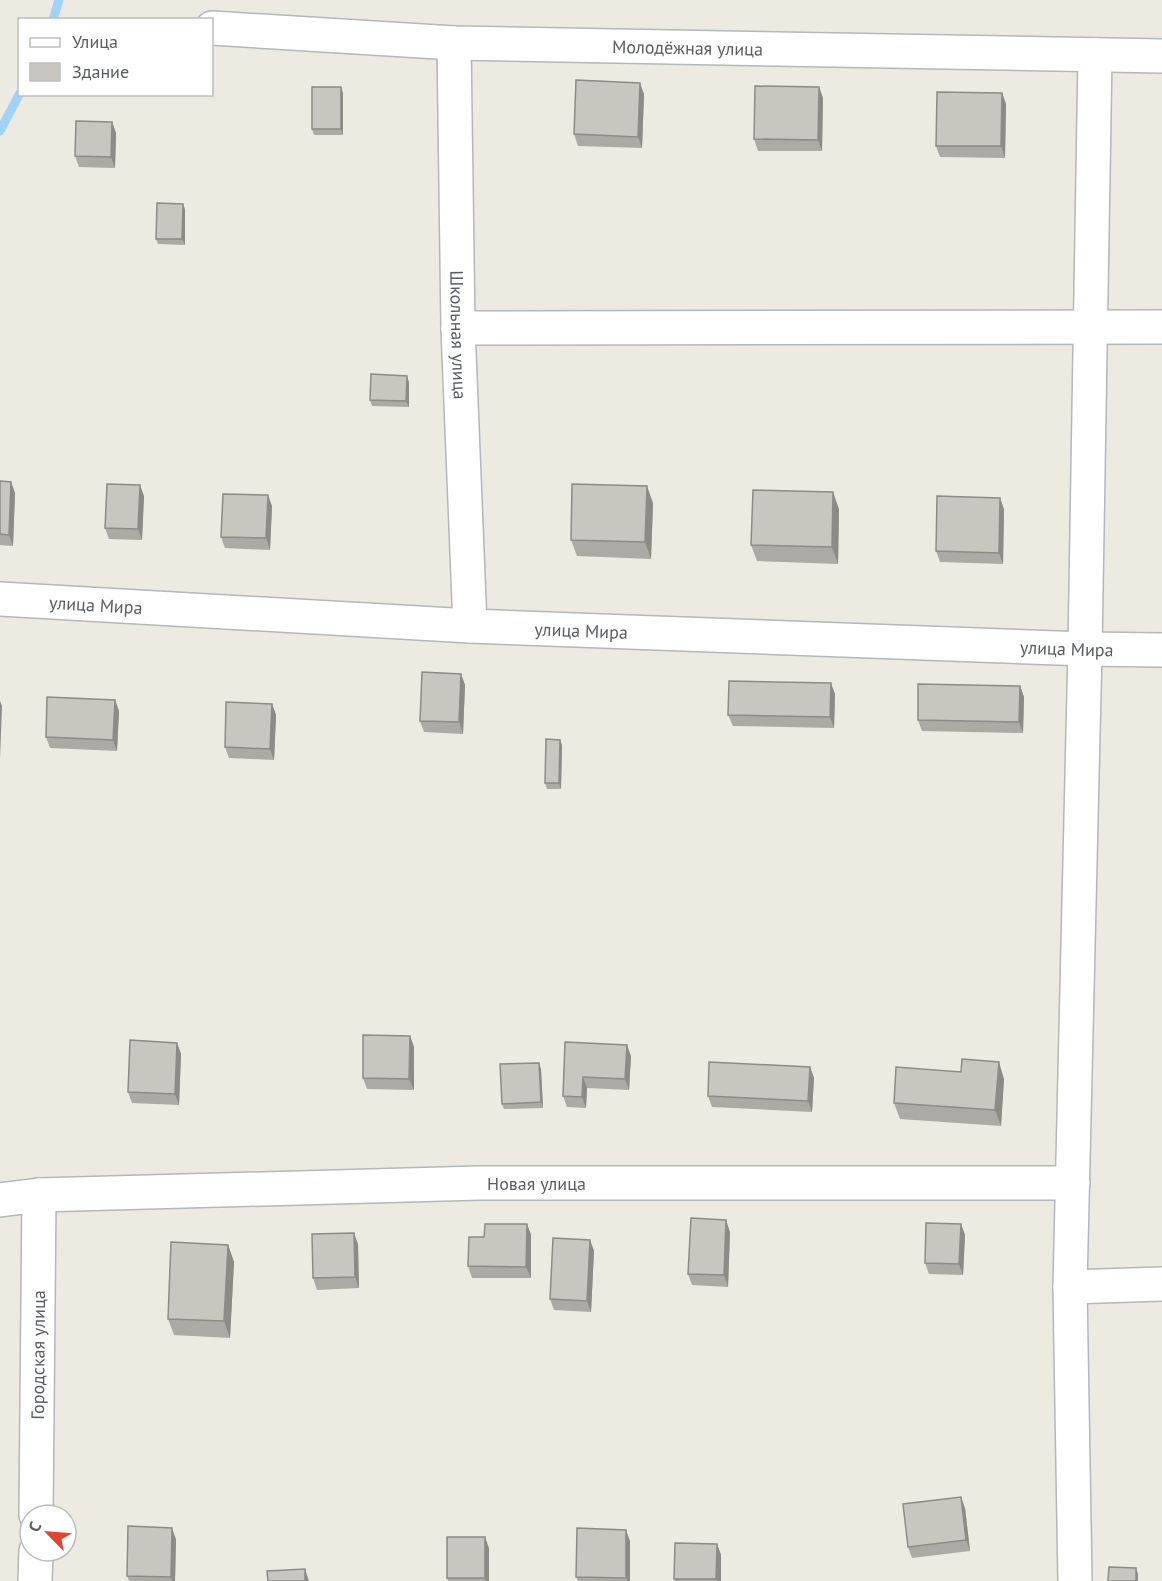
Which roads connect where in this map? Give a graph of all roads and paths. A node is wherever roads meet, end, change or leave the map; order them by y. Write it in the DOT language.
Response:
graph roads {
  1 [pos="213,28"];
  2 [pos="454,43"];
  3 [pos="1095,54"];
  4 [pos="1162,56"];
  5 [pos="1089,327"];
  6 [pos="1162,327"];
  7 [pos="459,328"];
  8 [pos="0,599"];
  9 [pos="470,626"];
  10 [pos="1085,649"];
  11 [pos="1162,650"];
  12 [pos="1073,1183"];
  13 [pos="39,1195"];
  14 [pos="0,1200"];
  15 [pos="1162,1284"];
  16 [pos="1070,1287"];
  17 [pos="36,1503"];
  18 [pos="36,1563"];
  19 [pos="35,1581"];
  20 [pos="1075,1581"];
  1 -- 2 [label="street, Молодёжная улица"];
  2 -- 3 [label="street, Молодёжная улица"];
  2 -- 7 [label="street, Школьная улица"];
  3 -- 4 [label="street, Молодёжная улица"];
  3 -- 5 [label="street"];
  5 -- 6 [label="street"];
  5 -- 7 [label="street"];
  5 -- 10 [label="street"];
  7 -- 9 [label="street, Школьная улица"];
  8 -- 9 [label="street, улица Мира"];
  9 -- 10 [label="street, улица Мира"];
  10 -- 11 [label="street, улица Мира"];
  10 -- 12 [label="street"];
  12 -- 13 [label="street, Новая улица"];
  12 -- 16 [label="street"];
  13 -- 14 [label="street, Новая улица"];
  13 -- 17 [label="street, Городская улица"];
  15 -- 16 [label="street"];
  16 -- 20 [label="street"];
  18 -- 19 [label="street"];
}
